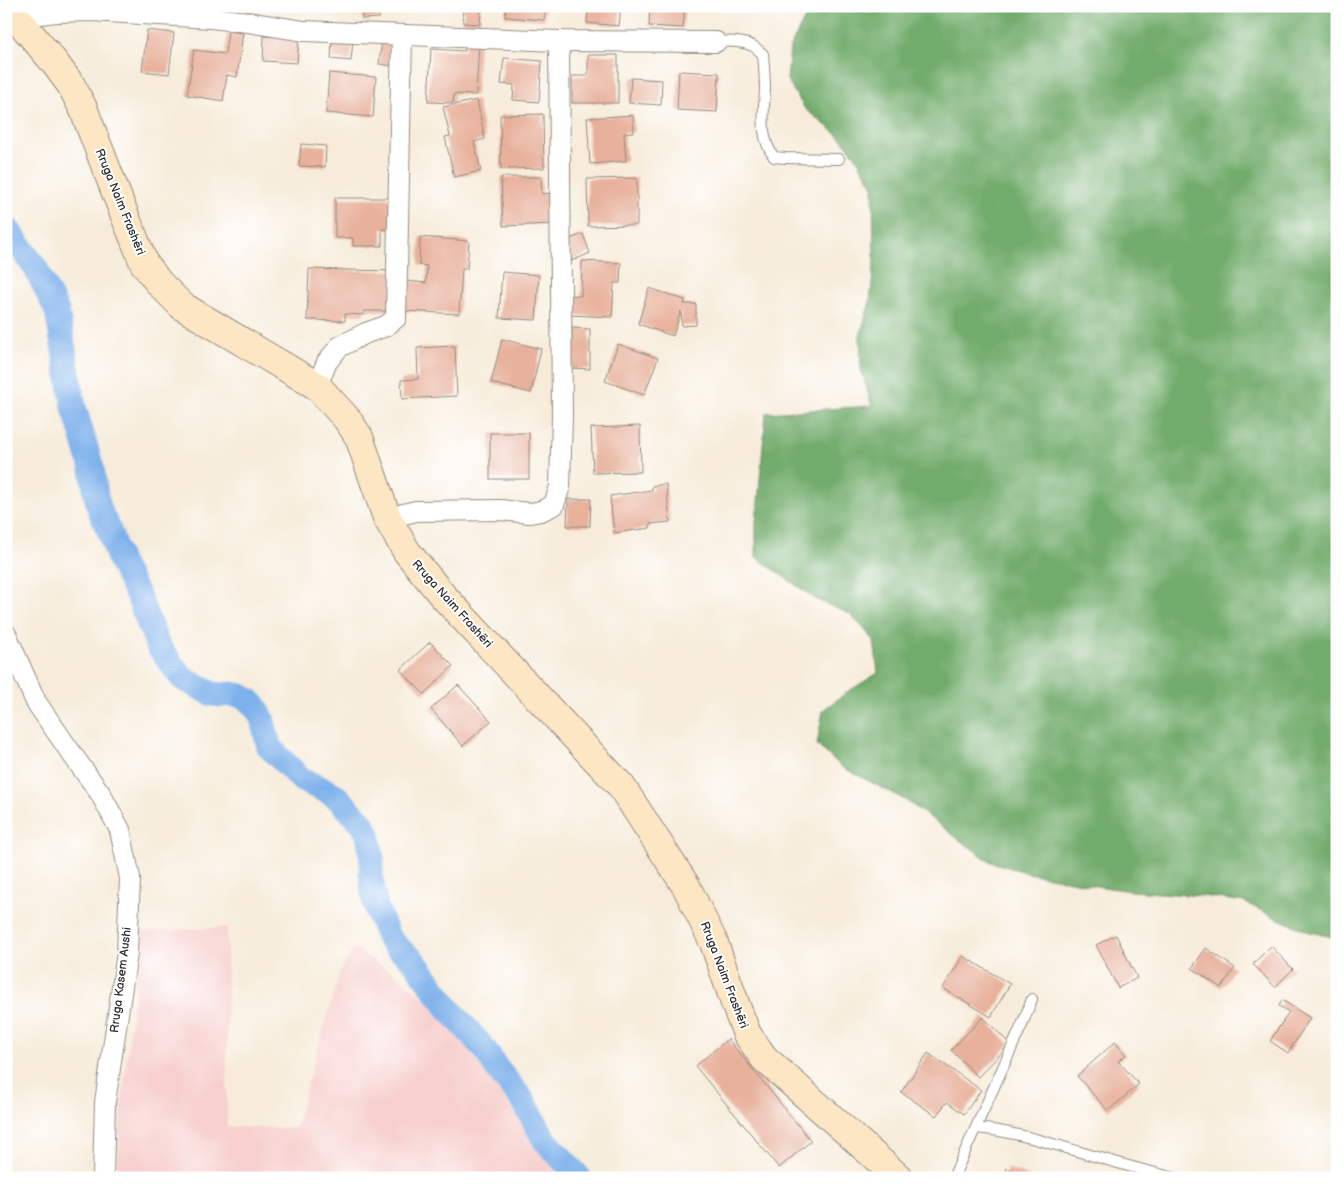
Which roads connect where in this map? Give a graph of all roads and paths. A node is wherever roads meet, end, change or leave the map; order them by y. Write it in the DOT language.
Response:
graph roads {
  1 [pos="12,12"];
  2 [pos="402,35"];
  3 [pos="559,41"];
  4 [pos="716,42"];
  5 [pos="839,159"];
  6 [pos="317,386"];
  7 [pos="387,518"];
  8 [pos="6,634"];
  9 [pos="1032,998"];
  10 [pos="976,1128"];
  11 [pos="102,1178"];
  12 [pos="899,1178"];
  13 [pos="953,1178"];
  14 [pos="1175,1178"];
  1 -- 2 [label="street"];
  1 -- 6 [label="street, Rruga Naim Frashëri"];
  2 -- 3 [label="street"];
  2 -- 6 [label="street"];
  3 -- 4 [label="street"];
  3 -- 7 [label="street"];
  4 -- 5 [label="lane"];
  6 -- 7 [label="street, Rruga Naim Frashëri"];
  7 -- 12 [label="street, Rruga Naim Frashëri"];
  8 -- 11 [label="street, Rruga Kasem Aushi"];
  9 -- 10 [label="lane"];
  10 -- 13 [label="lane"];
  10 -- 14 [label="lane"];
}
